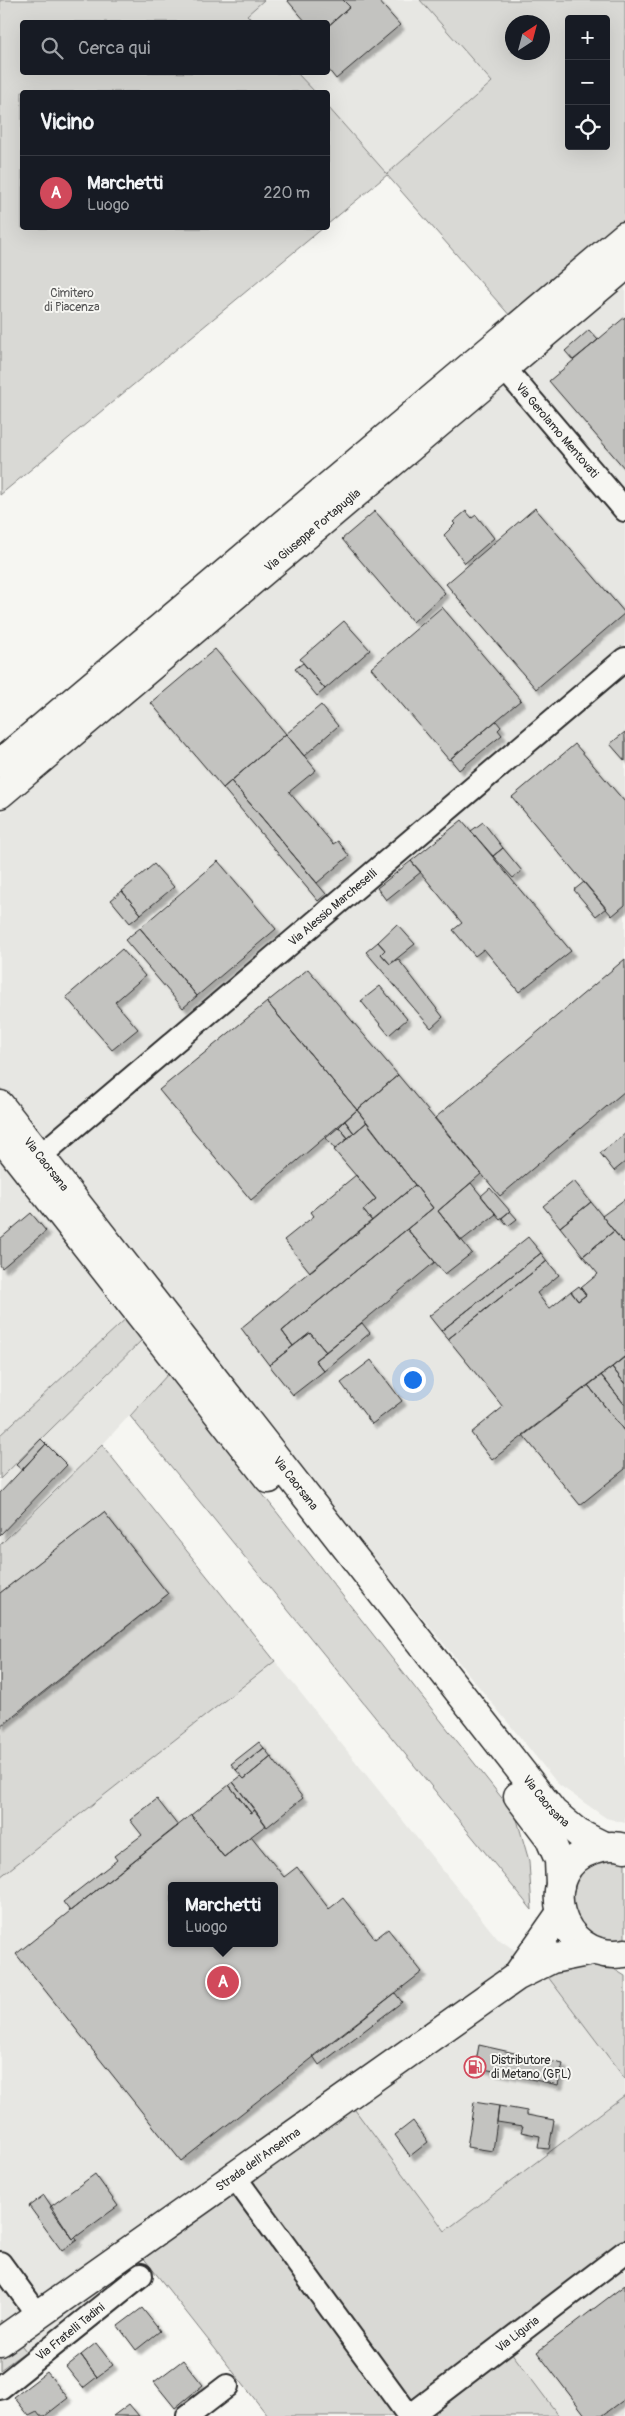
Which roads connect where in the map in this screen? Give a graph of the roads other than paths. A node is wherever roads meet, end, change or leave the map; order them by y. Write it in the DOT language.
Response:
graph roads {
  1 [pos="625,236"];
  2 [pos="625,266"];
  3 [pos="497,359"];
  4 [pos="625,510"];
  5 [pos="625,659"];
  6 [pos="0,763"];
  7 [pos="0,794"];
  8 [pos="0,1105"];
  9 [pos="0,1136"];
  10 [pos="40,1156"];
  11 [pos="615,1847"];
  12 [pos="560,1885"];
  13 [pos="560,1914"];
  14 [pos="614,1955"];
  15 [pos="516,1977"];
  16 [pos="234,2176"];
  17 [pos="625,2252"];
  18 [pos="0,2263"];
  19 [pos="141,2275"];
  20 [pos="38,2315"];
  21 [pos="0,2342"];
  22 [pos="227,2386"];
  23 [pos="0,2388"];
  24 [pos="188,2416"];
  25 [pos="409,2416"];
  1 -- 3 [label="main road, Via Giuseppe Portapuglia"];
  2 -- 3 [label="main road, Via Giuseppe Portapuglia"];
  3 -- 4 [label="street, Via Gerolamo Mentovati"];
  3 -- 6 [label="main road, Via Giuseppe Portapuglia"];
  3 -- 7 [label="main road, Via Giuseppe Portapuglia"];
  5 -- 10 [label="street, Via Alessio Marcheselli"];
  8 -- 10 [label="main road, Via Caorsana"];
  9 -- 12 [label="main road, Via Caorsana"];
  10 -- 11 [label="main road, Via Caorsana"];
  11 -- 12 [label="main road"];
  12 -- 13 [label="main road, Via Caorsana"];
  13 -- 14 [label="main road"];
  13 -- 15 [label="main road, Strada dell'Anselma"];
  14 -- 15 [label="main road, Strada dell'Anselma"];
  15 -- 16 [label="main road, Strada dell'Anselma"];
  16 -- 20 [label="main road, Strada dell'Anselma"];
  16 -- 25 [label="street"];
  17 -- 25 [label="street, Via Liguria"];
  18 -- 20 [label="street"];
  19 -- 23 [label="street, Via Fratelli Tadini"];
  20 -- 21 [label="main road, Strada dell'Anselma"];
  22 -- 24 [label="street"];
}
